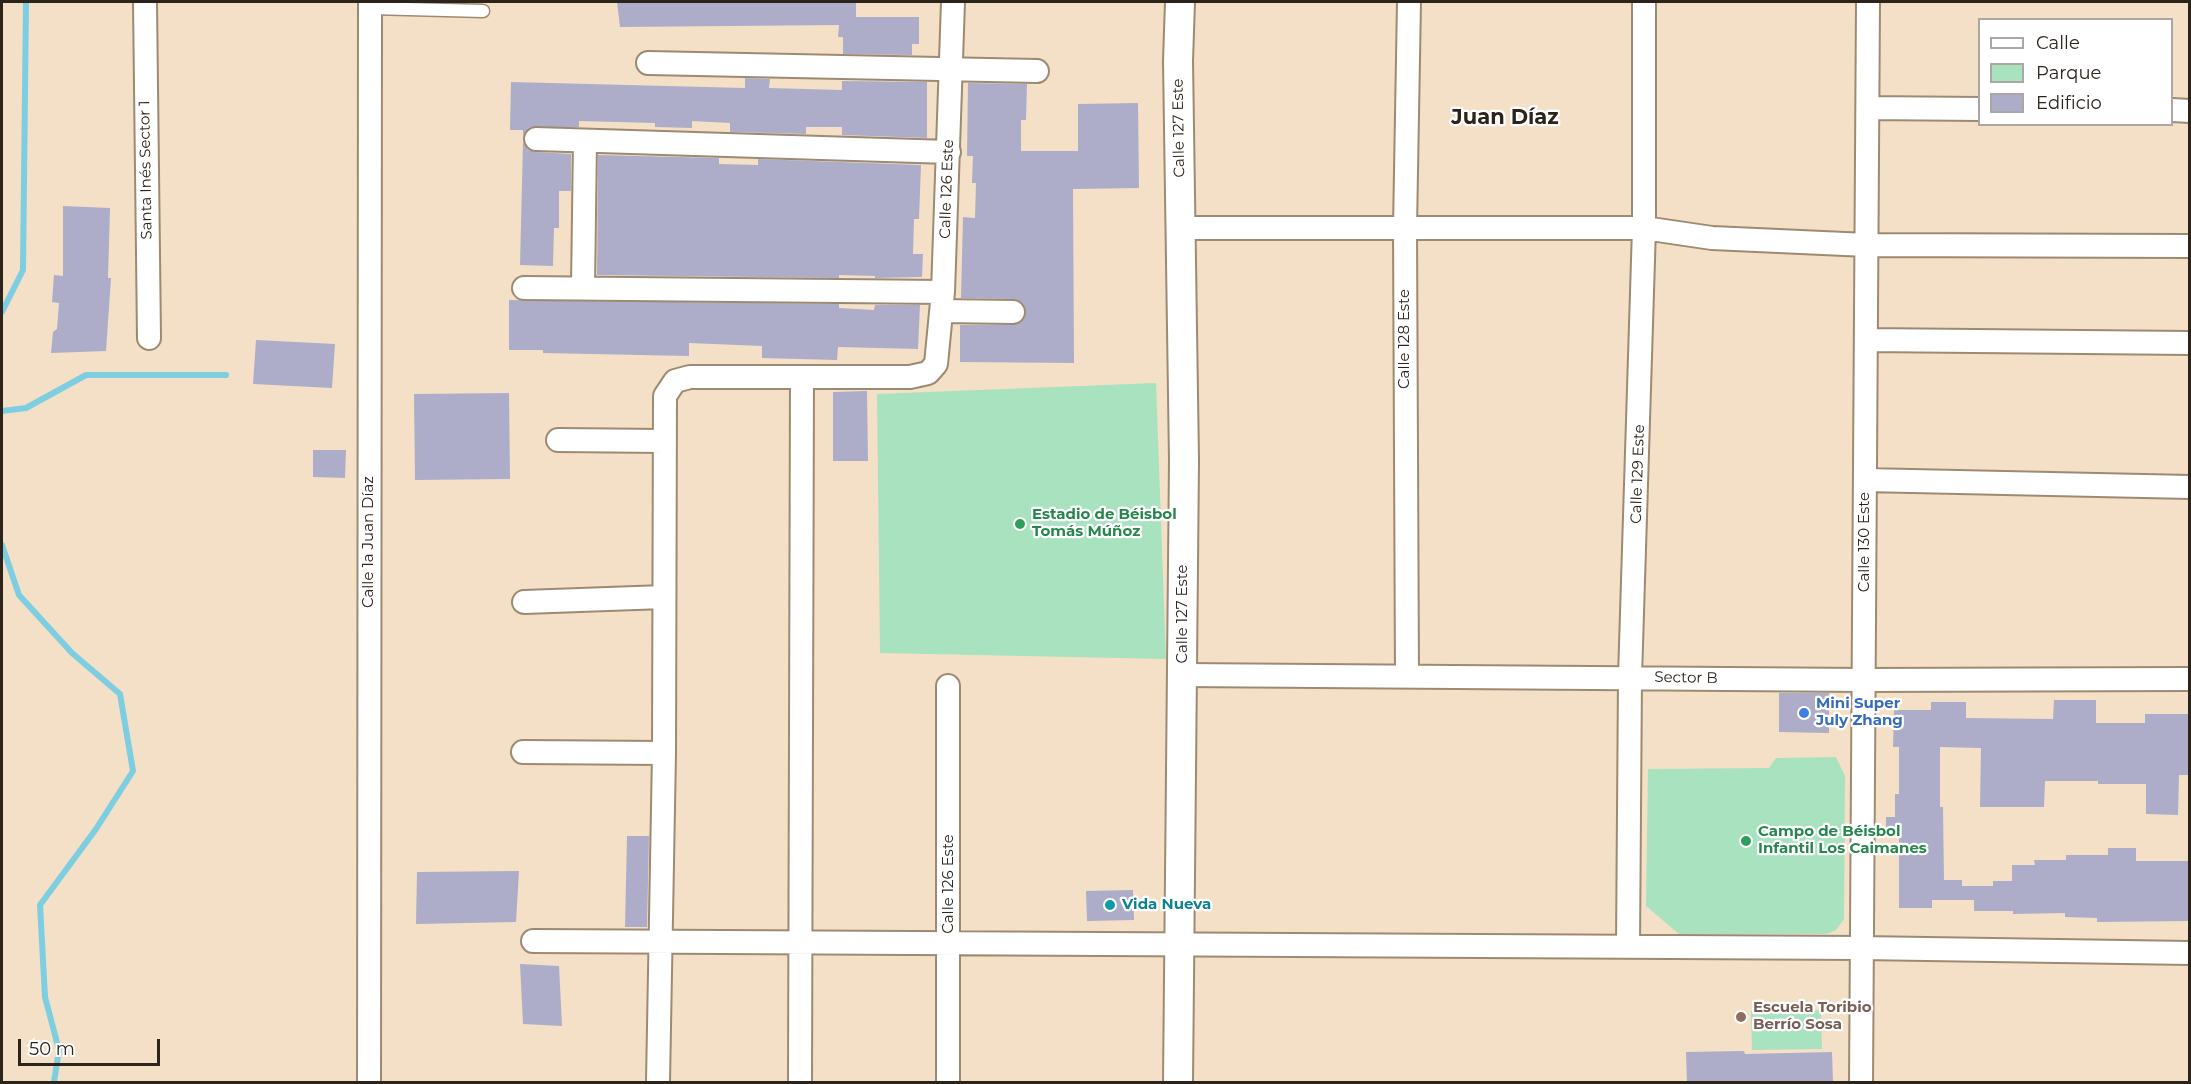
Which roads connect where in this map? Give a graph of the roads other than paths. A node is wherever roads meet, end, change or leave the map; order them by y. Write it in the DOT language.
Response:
graph roads {
  1 [pos="145,2"];
  2 [pos="953,2"];
  3 [pos="1180,2"];
  4 [pos="1409,2"];
  5 [pos="1644,2"];
  6 [pos="1868,2"];
  7 [pos="370,5"];
  8 [pos="483,11"];
  9 [pos="648,63"];
  10 [pos="951,70"];
  11 [pos="1037,71"];
  12 [pos="1868,108"];
  13 [pos="1978,109"];
  14 [pos="2173,110"];
  15 [pos="2190,111"];
  16 [pos="536,139"];
  17 [pos="585,141"];
  18 [pos="949,152"];
  19 [pos="1180,228"];
  20 [pos="1405,228"];
  21 [pos="1644,228"];
  22 [pos="1867,245"];
  23 [pos="2190,246"];
  24 [pos="524,288"];
  25 [pos="583,288"];
  26 [pos="942,301"];
  27 [pos="1013,312"];
  28 [pos="149,338"];
  29 [pos="1867,340"];
  30 [pos="2190,343"];
  31 [pos="802,378"];
  32 [pos="558,440"];
  33 [pos="664,441"];
  34 [pos="1865,480"];
  35 [pos="2190,487"];
  36 [pos="664,597"];
  37 [pos="524,602"];
  38 [pos="1182,675"];
  39 [pos="1407,676"];
  40 [pos="1630,677"];
  41 [pos="2190,679"];
  42 [pos="1864,680"];
  43 [pos="948,686"];
  44 [pos="523,752"];
  45 [pos="664,753"];
  46 [pos="533,941"];
  47 [pos="801,941"];
  48 [pos="949,942"];
  49 [pos="661,943"];
  50 [pos="1179,945"];
  51 [pos="1628,946"];
  52 [pos="1861,948"];
  53 [pos="2190,953"];
  54 [pos="369,1083"];
  55 [pos="658,1083"];
  56 [pos="800,1083"];
  57 [pos="948,1083"];
  58 [pos="1178,1083"];
  59 [pos="1861,1083"];
  1 -- 28 [label="street, Santa Inés Sector 1"];
  2 -- 10 [label="street, Calle 126 Este"];
  3 -- 19 [label="street, Calle 127 Este"];
  4 -- 20 [label="street, Calle 128 Este"];
  5 -- 21 [label="street, Calle 129 Este"];
  6 -- 12 [label="street, Calle 130 Este"];
  7 -- 8 [label="lane"];
  7 -- 54 [label="street, Calle 1a Juan Díaz"];
  9 -- 10 [label="street"];
  10 -- 11 [label="street"];
  10 -- 18 [label="street, Calle 126 Este"];
  12 -- 13 [label="street"];
  12 -- 22 [label="street, Calle 130 Este"];
  14 -- 15 [label="street"];
  16 -- 17 [label="street"];
  17 -- 18 [label="street"];
  17 -- 25 [label="street"];
  18 -- 26 [label="street, Calle 126 Este"];
  19 -- 20 [label="street"];
  19 -- 38 [label="street, Calle 127 Este"];
  20 -- 21 [label="street"];
  20 -- 39 [label="street, Calle 128 Este"];
  21 -- 22 [label="street"];
  21 -- 40 [label="street, Calle 129 Este"];
  22 -- 23 [label="street"];
  22 -- 29 [label="street, Calle 130 Este"];
  24 -- 25 [label="street"];
  25 -- 26 [label="street"];
  26 -- 27 [label="street"];
  26 -- 31 [label="street, Calle 126 Este"];
  29 -- 30 [label="street"];
  29 -- 34 [label="street, Calle 130 Este"];
  31 -- 33 [label="street"];
  31 -- 47 [label="street"];
  32 -- 33 [label="street"];
  33 -- 36 [label="street"];
  34 -- 35 [label="street"];
  34 -- 42 [label="street, Calle 130 Este"];
  36 -- 37 [label="street"];
  36 -- 45 [label="street"];
  38 -- 39 [label="street, Sector B"];
  38 -- 50 [label="street, Calle 127 Este"];
  39 -- 40 [label="street, Sector B"];
  40 -- 42 [label="street, Sector B"];
  40 -- 51 [label="street, Calle 129 Este"];
  41 -- 42 [label="street, Sector B"];
  42 -- 52 [label="street, Calle 130 Este"];
  43 -- 48 [label="street, Calle 126 Este"];
  44 -- 45 [label="street"];
  45 -- 49 [label="street"];
  46 -- 49 [label="street"];
  47 -- 48 [label="street"];
  47 -- 49 [label="street"];
  47 -- 56 [label="street"];
  48 -- 50 [label="street"];
  48 -- 57 [label="street, Calle 126 Este"];
  49 -- 55 [label="street"];
  50 -- 51 [label="street"];
  50 -- 58 [label="street, Calle 127 Este"];
  51 -- 52 [label="street"];
  52 -- 53 [label="street"];
  52 -- 59 [label="street, Calle 130 Este"];
}
